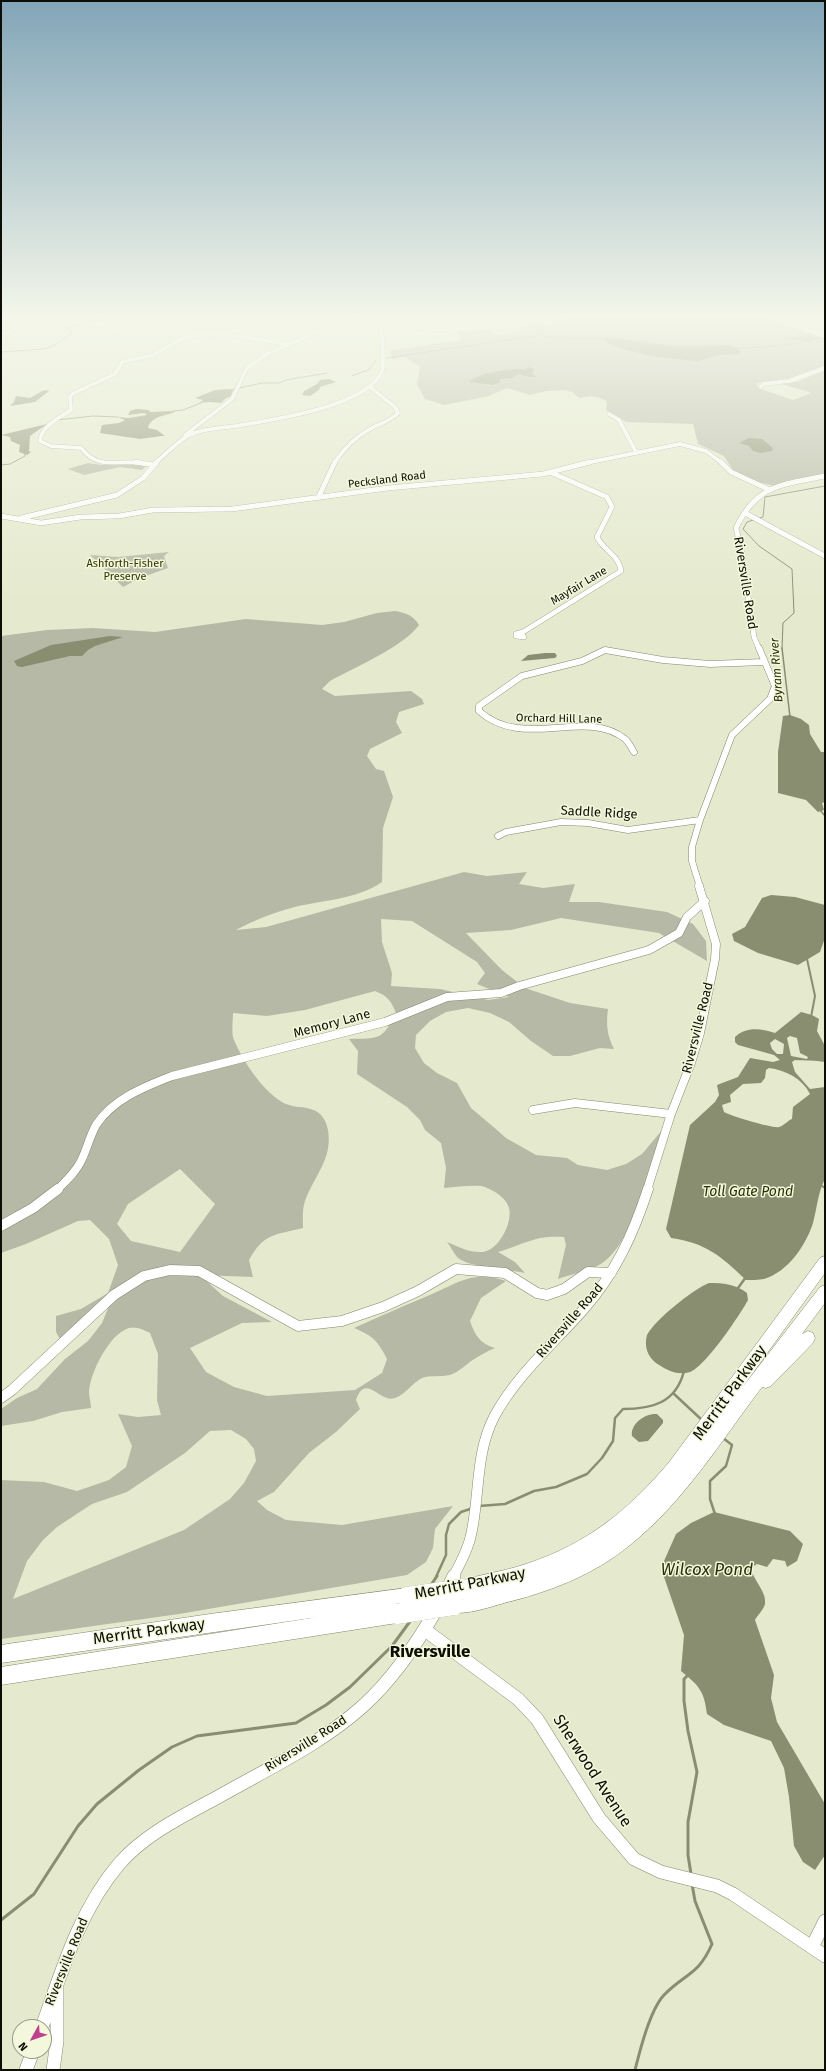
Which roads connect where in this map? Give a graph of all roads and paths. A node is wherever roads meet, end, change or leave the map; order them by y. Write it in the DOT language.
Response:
graph roads {
  1 [pos="65,414"];
  2 [pos="212,414"];
  3 [pos="302,414"];
  4 [pos="397,414"];
  5 [pos="609,414"];
  6 [pos="186,437"];
  7 [pos="636,452"];
  8 [pos="154,465"];
  9 [pos="552,473"];
  10 [pos="825,476"];
  11 [pos="773,490"];
  12 [pos="319,496"];
  13 [pos="744,513"];
  14 [pos="1,516"];
  15 [pos="20,518"];
  16 [pos="825,556"];
  17 [pos="521,633"];
  18 [pos="764,662"];
  19 [pos="634,752"];
  20 [pos="700,820"];
  21 [pos="498,836"];
  22 [pos="705,901"];
  23 [pos="533,1110"];
  24 [pos="670,1114"];
  25 [pos="1,1226"];
  26 [pos="825,1262"];
  27 [pos="611,1273"];
  28 [pos="825,1291"];
  29 [pos="808,1338"];
  30 [pos="1,1398"];
  31 [pos="726,1415"];
  32 [pos="700,1446"];
  33 [pos="424,1630"];
  34 [pos="1,1654"];
  35 [pos="1,1676"];
  36 [pos="825,1921"];
  37 [pos="812,1947"];
  38 [pos="825,1956"];
  39 [pos="57,1984"];
  40 [pos="45,2019"];
  41 [pos="30,2059"];
  42 [pos="26,2070"];
  43 [pos="53,2070"];
  1 -- 8 [label="street"];
  2 -- 6 [label="street"];
  3 -- 6 [label="street"];
  4 -- 12 [label="street"];
  5 -- 7 [label="street"];
  6 -- 8 [label="street"];
  7 -- 9 [label="street, Pecksland Road"];
  7 -- 11 [label="street, Pecksland Road"];
  8 -- 15 [label="street"];
  9 -- 12 [label="street, Pecksland Road"];
  9 -- 17 [label="street, Mayfair Lane"];
  10 -- 11 [label="street, Riversville Road"];
  11 -- 13 [label="street, Riversville Road"];
  12 -- 15 [label="street, Pecksland Road"];
  13 -- 16 [label="street"];
  13 -- 18 [label="street, Riversville Road"];
  14 -- 15 [label="street, Pecksland Road"];
  18 -- 19 [label="street, Orchard Hill Lane"];
  18 -- 20 [label="street, Riversville Road"];
  20 -- 21 [label="street, Saddle Ridge"];
  20 -- 22 [label="street, Riversville Road"];
  22 -- 24 [label="street, Riversville Road"];
  22 -- 25 [label="street, Memory Lane"];
  23 -- 24 [label="street"];
  24 -- 27 [label="street, Riversville Road"];
  26 -- 31 [label="highway, Merritt Parkway"];
  27 -- 30 [label="street"];
  27 -- 33 [label="street, Riversville Road"];
  28 -- 31 [label="highway, Merritt Parkway"];
  29 -- 31 [label="highway"];
  31 -- 32 [label="highway, Merritt Parkway"];
  32 -- 34 [label="highway, Merritt Parkway, bridge"];
  32 -- 35 [label="highway, Merritt Parkway, bridge"];
  33 -- 37 [label="street, Sherwood Avenue"];
  33 -- 39 [label="street, Riversville Road"];
  36 -- 37 [label="street"];
  37 -- 38 [label="street, Sherwood Avenue"];
  39 -- 40 [label="street, Riversville Road"];
  39 -- 43 [label="street"];
  41 -- 42 [label="street"];
}
